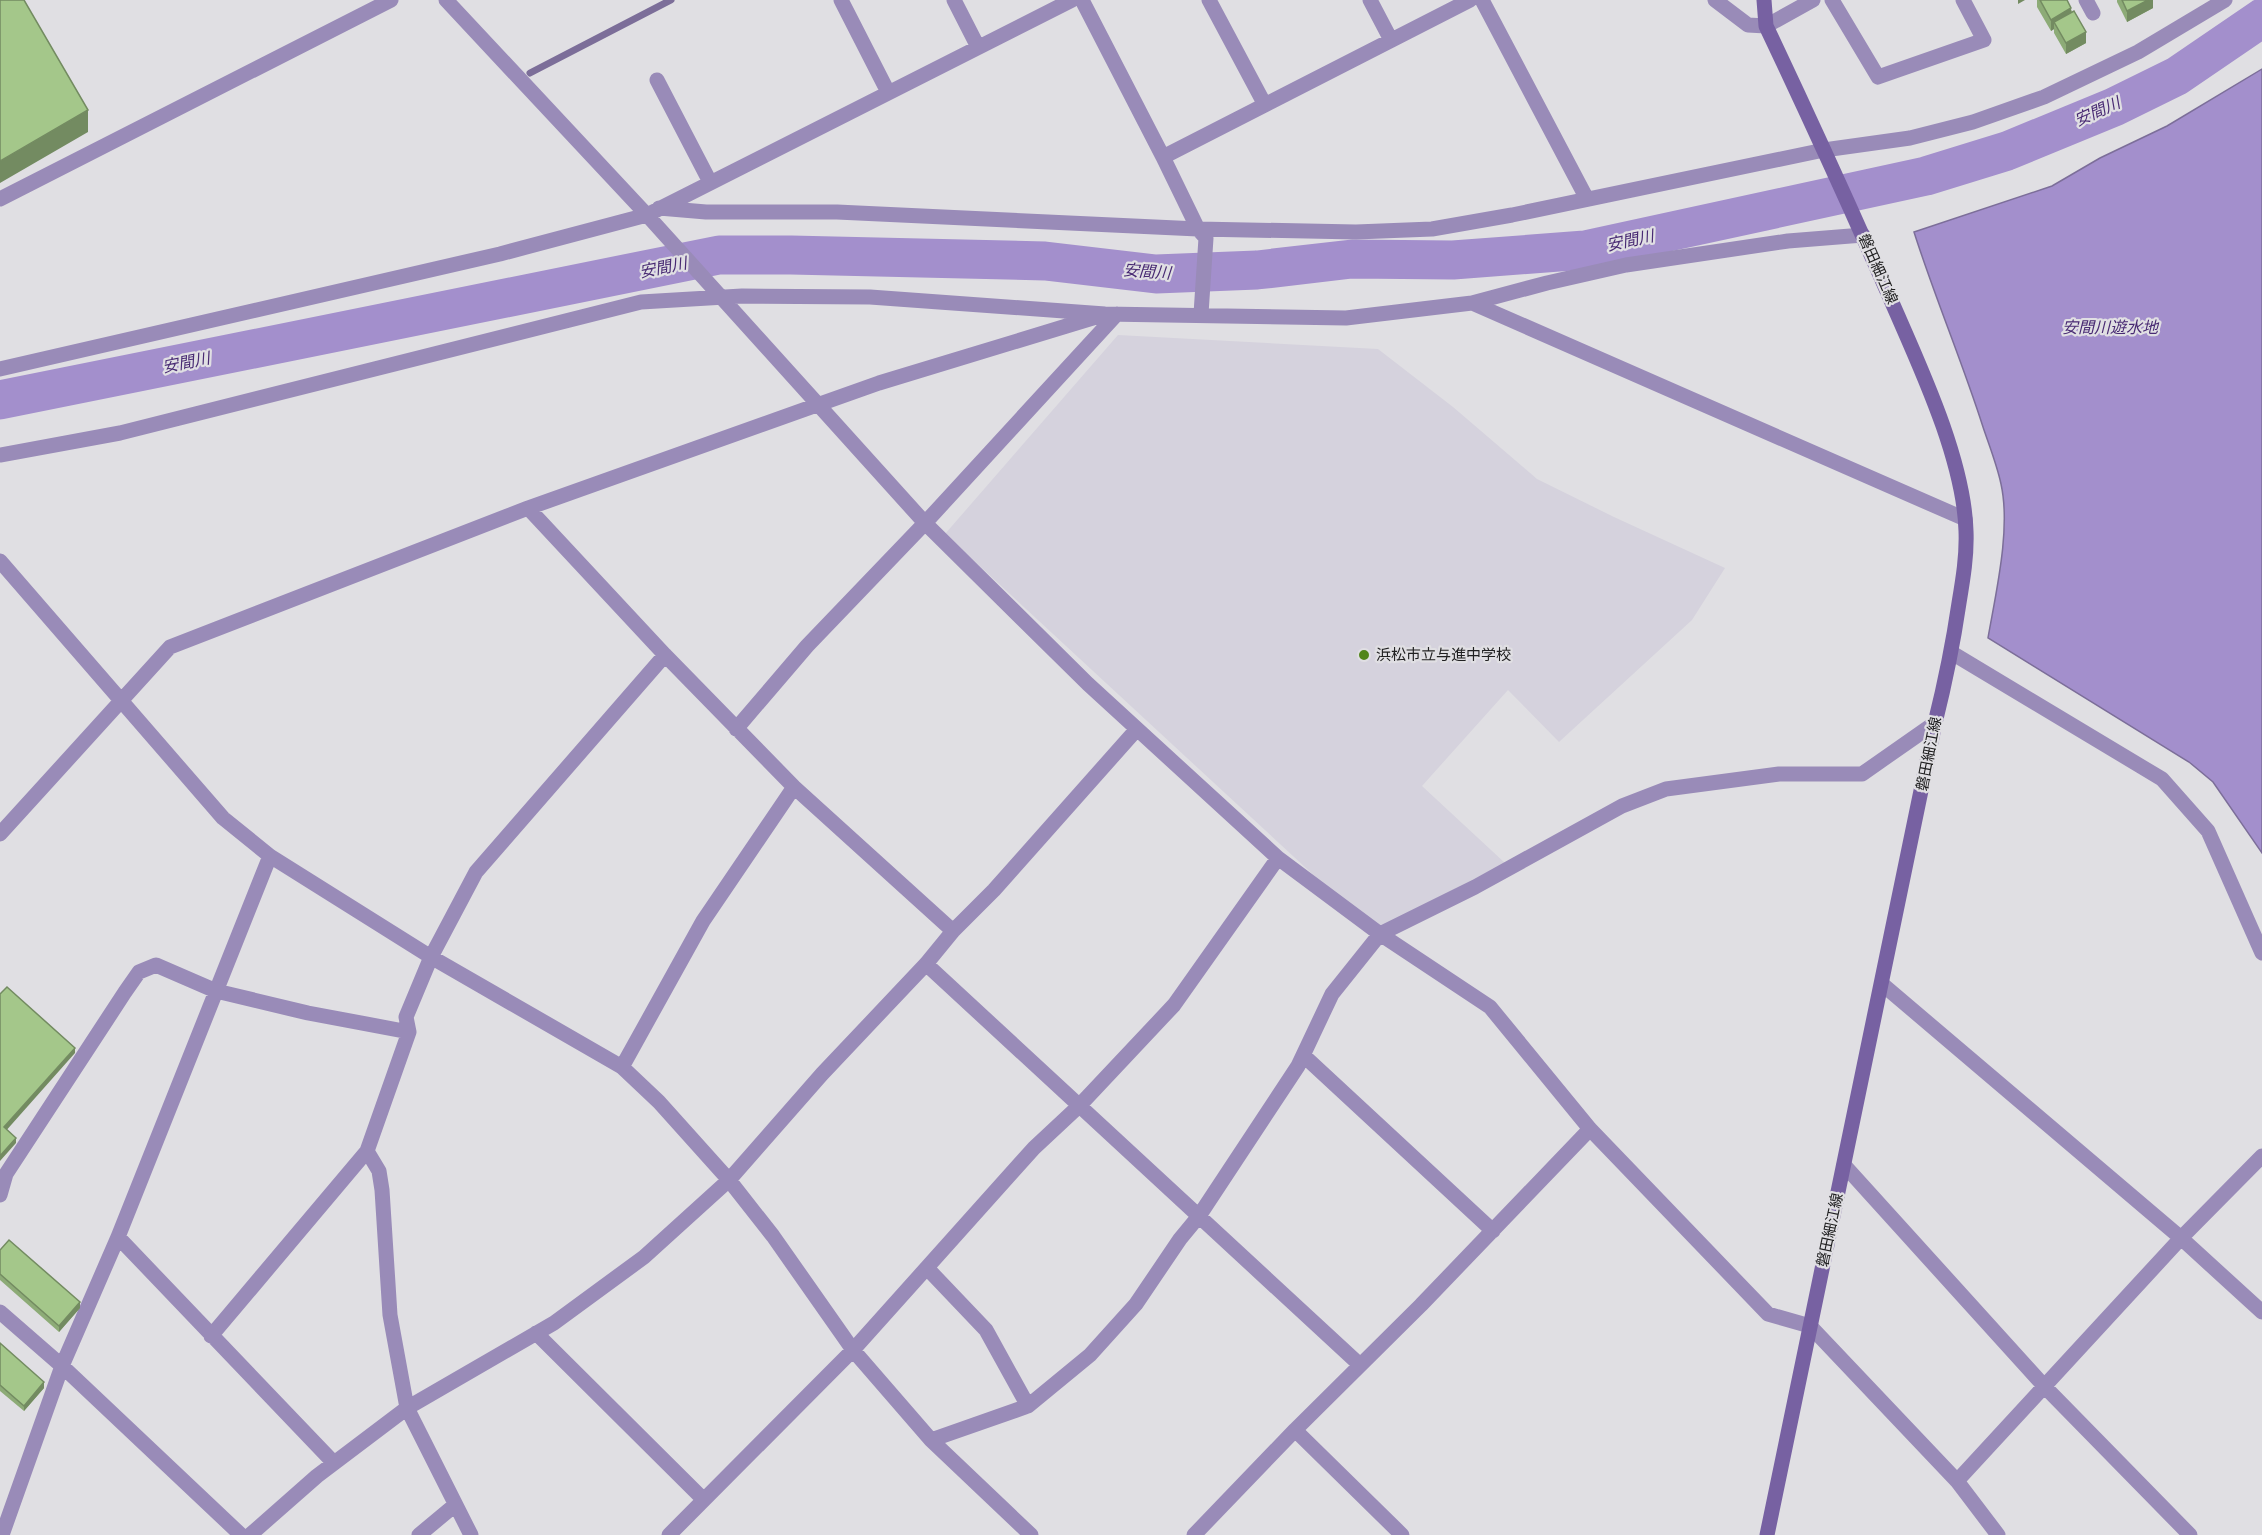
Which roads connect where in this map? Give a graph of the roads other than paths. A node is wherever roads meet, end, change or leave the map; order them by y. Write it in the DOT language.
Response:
graph roads {
  1 [pos="391,0"];
  2 [pos="446,0"];
  3 [pos="841,0"];
  4 [pos="954,0"];
  5 [pos="1072,0"];
  6 [pos="1082,0"];
  7 [pos="1209,0"];
  8 [pos="1370,0"];
  9 [pos="1470,0"];
  10 [pos="1482,0"];
  11 [pos="1714,0"];
  12 [pos="1764,0"];
  13 [pos="1814,0"];
  14 [pos="1832,0"];
  15 [pos="1963,0"];
  16 [pos="2225,0"];
  17 [pos="1766,26"];
  18 [pos="1391,40"];
  19 [pos="978,47"];
  20 [pos="657,80"];
  21 [pos="888,92"];
  22 [pos="1264,105"];
  23 [pos="1824,150"];
  24 [pos="1163,157"];
  25 [pos="710,182"];
  26 [pos="0,199"];
  27 [pos="1587,199"];
  28 [pos="653,215"];
  29 [pos="1202,233"];
  30 [pos="1863,236"];
  31 [pos="717,292"];
  32 [pos="1472,303"];
  33 [pos="1201,308"];
  34 [pos="1111,314"];
  35 [pos="0,369"];
  36 [pos="817,405"];
  37 [pos="0,455"];
  38 [pos="528,508"];
  39 [pos="1965,519"];
  40 [pos="925,523"];
  41 [pos="0,561"];
  42 [pos="1952,653"];
  43 [pos="665,655"];
  44 [pos="122,702"];
  45 [pos="1935,723"];
  46 [pos="736,729"];
  47 [pos="1137,729"];
  48 [pos="794,787"];
  49 [pos="0,834"];
  50 [pos="270,856"];
  51 [pos="1278,858"];
  52 [pos="953,931"];
  53 [pos="1380,934"];
  54 [pos="2262,953"];
  55 [pos="431,957"];
  56 [pos="926,964"];
  57 [pos="1882,984"];
  58 [pos="216,991"];
  59 [pos="409,1032"];
  60 [pos="1303,1055"];
  61 [pos="622,1067"];
  62 [pos="1079,1106"];
  63 [pos="1590,1129"];
  64 [pos="367,1151"];
  65 [pos="2262,1156"];
  66 [pos="1844,1165"];
  67 [pos="729,1180"];
  68 [pos="0,1196"];
  69 [pos="1199,1216"];
  70 [pos="1493,1231"];
  71 [pos="118,1237"];
  72 [pos="2181,1238"];
  73 [pos="927,1268"];
  74 [pos="0,1312"];
  75 [pos="2262,1312"];
  76 [pos="1810,1326"];
  77 [pos="536,1333"];
  78 [pos="212,1335"];
  79 [pos="853,1350"];
  80 [pos="1360,1365"];
  81 [pos="62,1366"];
  82 [pos="2045,1387"];
  83 [pos="1028,1406"];
  84 [pos="407,1408"];
  85 [pos="1295,1430"];
  86 [pos="931,1440"];
  87 [pos="334,1464"];
  88 [pos="1957,1481"];
  89 [pos="703,1499"];
  90 [pos="455,1505"];
  91 [pos="1022,1532"];
  92 [pos="1992,1533"];
  93 [pos="2,1535"];
  94 [pos="241,1535"];
  95 [pos="250,1535"];
  96 [pos="419,1535"];
  97 [pos="471,1535"];
  98 [pos="669,1535"];
  99 [pos="1194,1535"];
  100 [pos="1402,1535"];
  101 [pos="1767,1535"];
  102 [pos="2190,1535"];
  1 -- 26 [label="street"];
  2 -- 28 [label="street"];
  3 -- 21 [label="street"];
  4 -- 19 [label="street"];
  5 -- 19 [label="street"];
  6 -- 24 [label="street"];
  7 -- 22 [label="street"];
  8 -- 18 [label="street"];
  9 -- 18 [label="street"];
  10 -- 27 [label="street"];
  11 -- 17 [label="street"];
  12 -- 17 [label="main road, 磐田細江線"];
  13 -- 17 [label="street"];
  14 -- 15 [label="street"];
  16 -- 23 [label="street"];
  17 -- 23 [label="main road, 磐田細江線"];
  18 -- 22 [label="street"];
  19 -- 21 [label="street"];
  20 -- 25 [label="street"];
  21 -- 25 [label="street"];
  22 -- 24 [label="street"];
  23 -- 27 [label="street"];
  23 -- 30 [label="main road, 磐田細江線"];
  24 -- 29 [label="street"];
  25 -- 28 [label="street"];
  27 -- 29 [label="street"];
  28 -- 29 [label="street"];
  28 -- 31 [label="street"];
  28 -- 35 [label="street"];
  29 -- 33 [label="street"];
  30 -- 32 [label="street"];
  30 -- 39 [label="main road, 磐田細江線"];
  31 -- 34 [label="street"];
  31 -- 36 [label="street"];
  31 -- 37 [label="street"];
  32 -- 33 [label="street"];
  32 -- 39 [label="street"];
  33 -- 34 [label="street"];
  34 -- 36 [label="street"];
  34 -- 40 [label="street"];
  36 -- 38 [label="street"];
  36 -- 40 [label="street"];
  38 -- 43 [label="street"];
  38 -- 44 [label="street"];
  39 -- 42 [label="main road, 磐田細江線"];
  40 -- 46 [label="street"];
  40 -- 47 [label="street"];
  41 -- 44 [label="street"];
  42 -- 45 [label="main road, 磐田細江線"];
  42 -- 54 [label="street"];
  43 -- 46 [label="street"];
  43 -- 55 [label="street"];
  44 -- 49 [label="street"];
  44 -- 50 [label="street"];
  45 -- 53 [label="street"];
  45 -- 57 [label="main road, 磐田細江線"];
  46 -- 48 [label="street"];
  47 -- 51 [label="street"];
  47 -- 52 [label="street"];
  48 -- 52 [label="street"];
  48 -- 61 [label="street"];
  50 -- 55 [label="street"];
  50 -- 58 [label="street"];
  51 -- 53 [label="street"];
  51 -- 62 [label="street"];
  52 -- 56 [label="street"];
  53 -- 60 [label="street"];
  53 -- 63 [label="street"];
  55 -- 59 [label="street"];
  55 -- 61 [label="street"];
  56 -- 62 [label="street"];
  56 -- 67 [label="street"];
  57 -- 66 [label="main road, 磐田細江線"];
  57 -- 72 [label="street"];
  58 -- 59 [label="street"];
  58 -- 68 [label="street"];
  58 -- 71 [label="street"];
  59 -- 64 [label="street"];
  60 -- 69 [label="street"];
  60 -- 70 [label="street"];
  61 -- 67 [label="street"];
  62 -- 69 [label="street"];
  62 -- 73 [label="street"];
  63 -- 70 [label="street"];
  63 -- 76 [label="street"];
  64 -- 78 [label="street"];
  64 -- 84 [label="street"];
  65 -- 72 [label="street"];
  66 -- 76 [label="main road, 磐田細江線"];
  66 -- 82 [label="street"];
  67 -- 77 [label="street"];
  67 -- 79 [label="street"];
  69 -- 80 [label="street"];
  69 -- 83 [label="street"];
  70 -- 80 [label="street"];
  71 -- 78 [label="street"];
  71 -- 81 [label="street"];
  72 -- 75 [label="street"];
  72 -- 82 [label="street"];
  73 -- 79 [label="street"];
  73 -- 83 [label="street"];
  74 -- 81 [label="street"];
  76 -- 88 [label="street"];
  76 -- 101 [label="main road, 磐田細江線"];
  77 -- 84 [label="street"];
  77 -- 89 [label="street"];
  78 -- 87 [label="street"];
  79 -- 86 [label="street"];
  79 -- 89 [label="street"];
  80 -- 85 [label="street"];
  81 -- 93 [label="street"];
  81 -- 94 [label="street"];
  82 -- 88 [label="street"];
  82 -- 102 [label="street"];
  83 -- 86 [label="street"];
  84 -- 87 [label="street"];
  84 -- 90 [label="street"];
  85 -- 99 [label="street"];
  85 -- 100 [label="street"];
  86 -- 91 [label="street"];
  87 -- 95 [label="street"];
  88 -- 92 [label="street"];
  89 -- 98 [label="street"];
  90 -- 96 [label="street"];
  90 -- 97 [label="street"];
}
